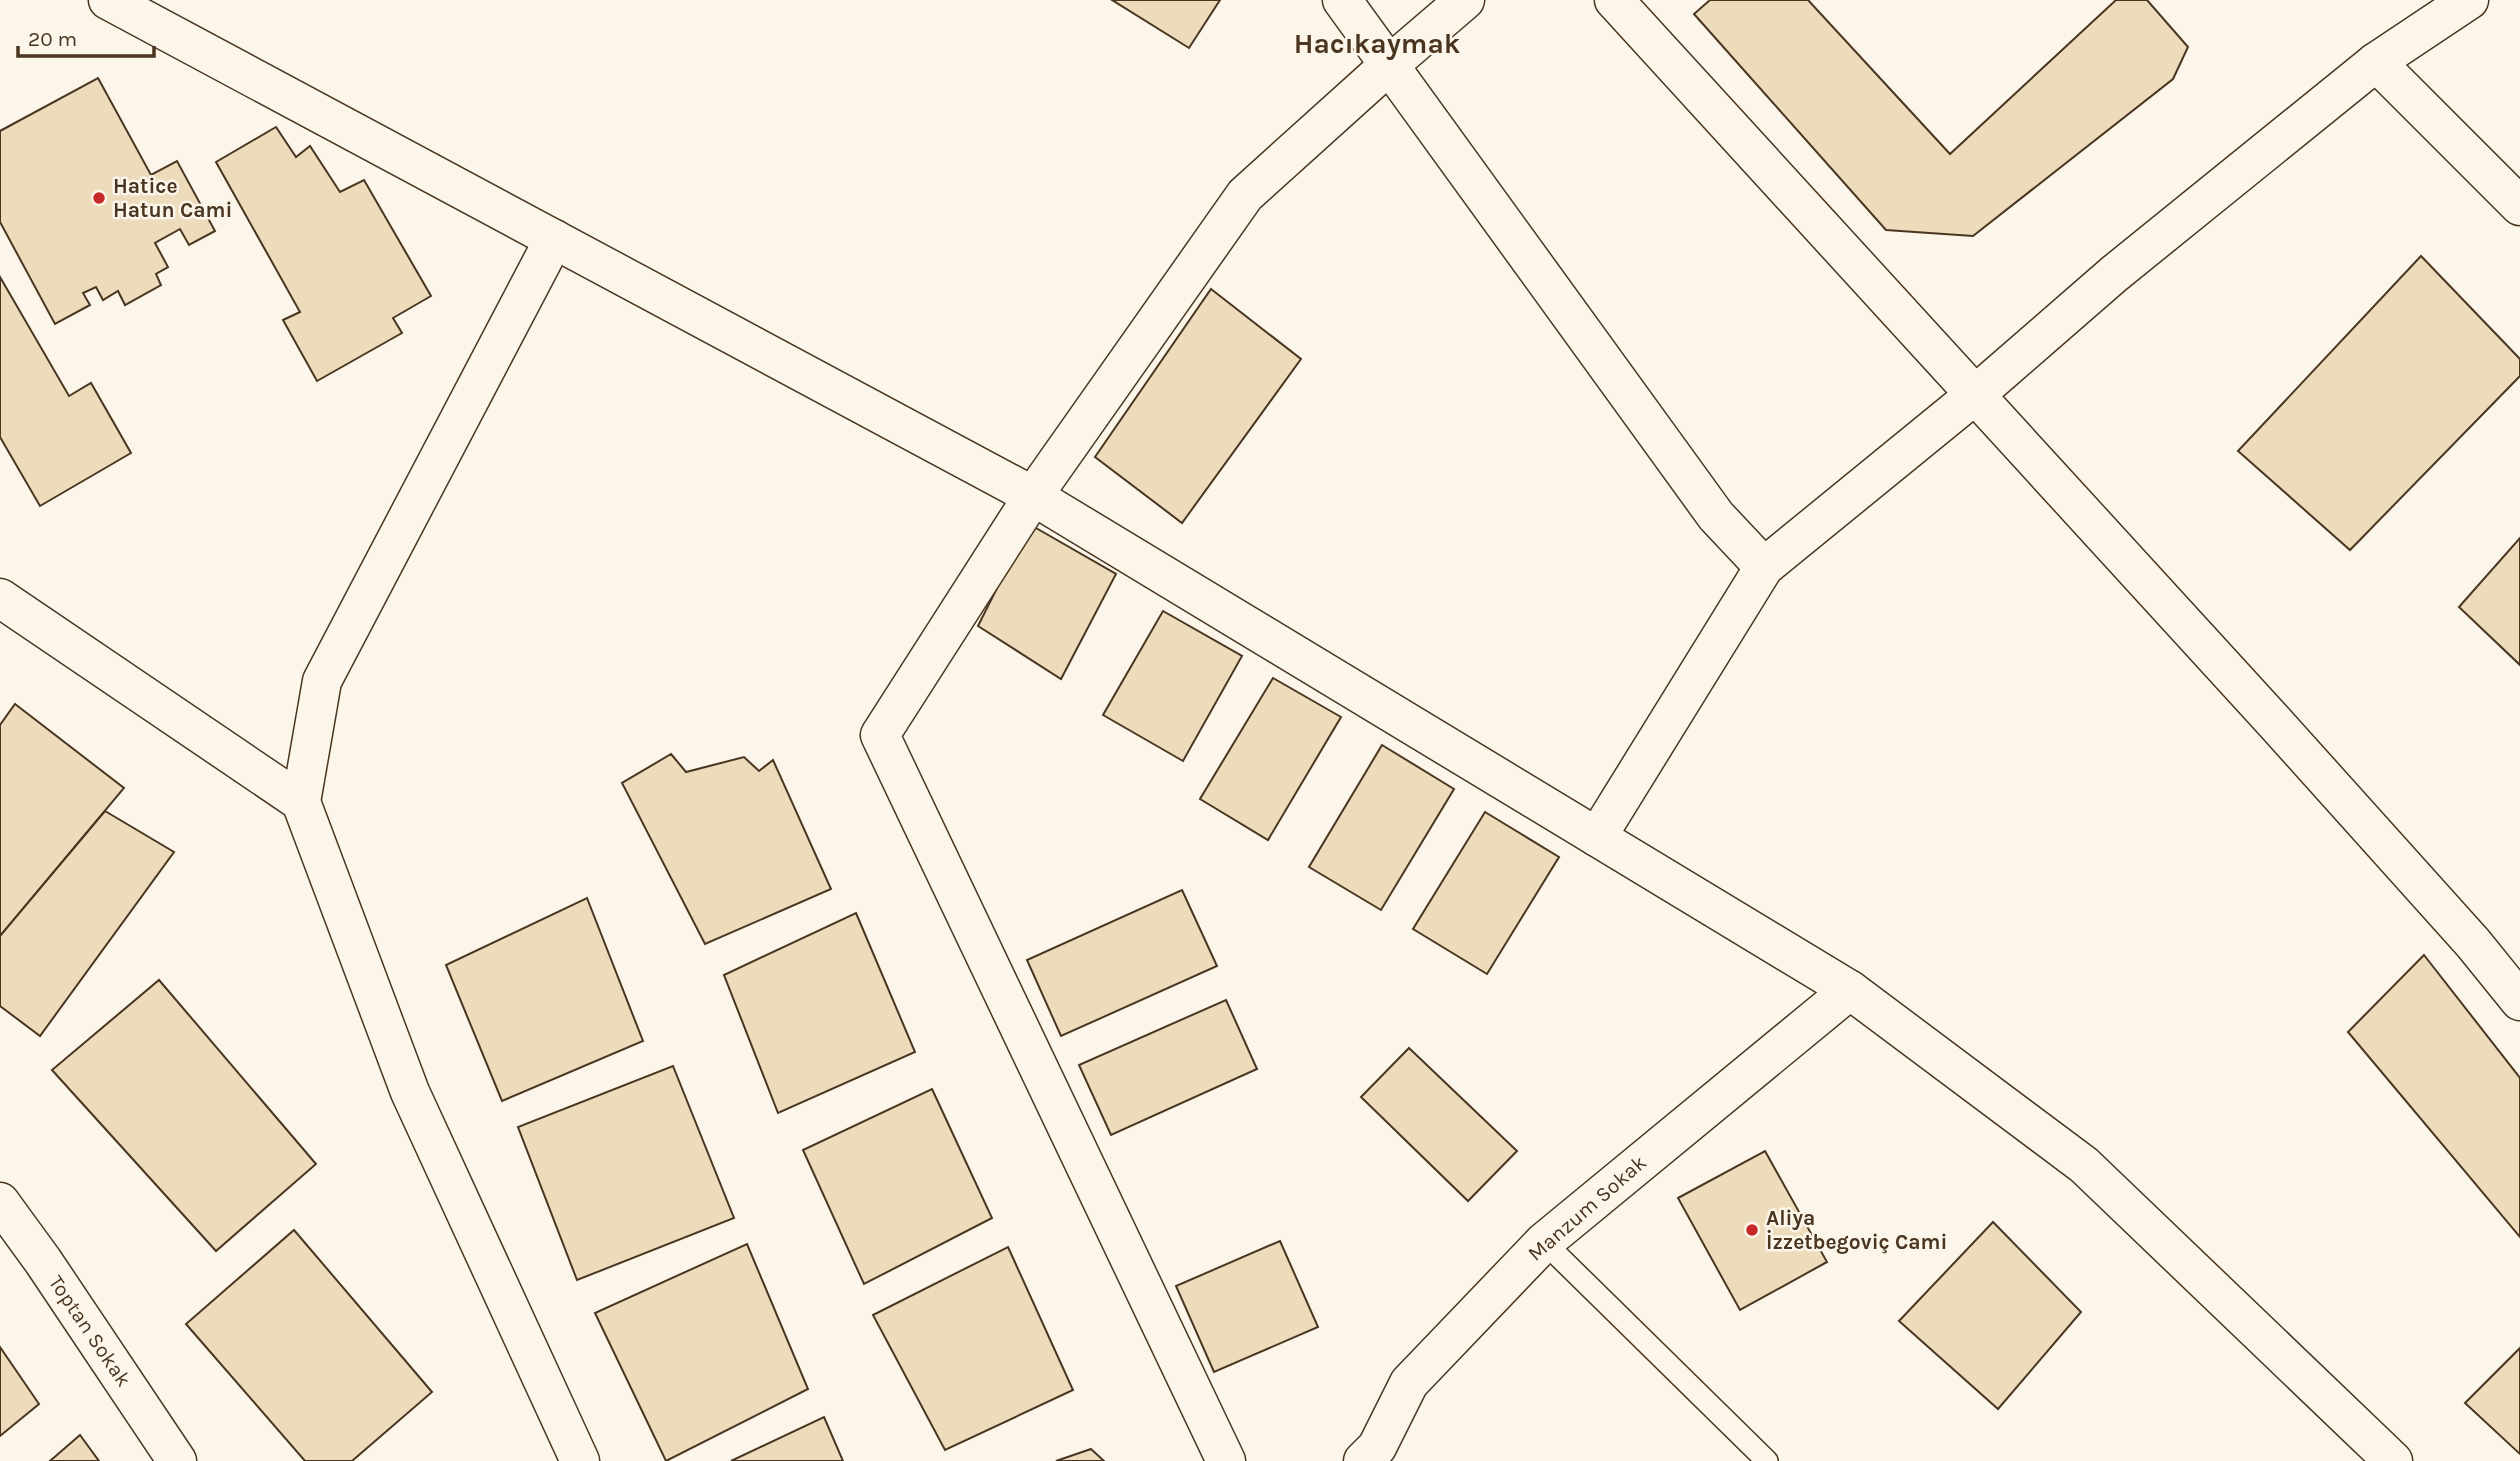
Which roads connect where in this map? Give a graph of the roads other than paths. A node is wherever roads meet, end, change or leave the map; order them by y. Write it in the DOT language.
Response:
graph roads {
  1 [pos="108,0"];
  2 [pos="1342,0"];
  3 [pos="1465,0"];
  4 [pos="1614,0"];
  5 [pos="2469,0"];
  6 [pos="2376,62"];
  7 [pos="1388,66"];
  8 [pos="2520,206"];
  9 [pos="554,239"];
  10 [pos="1976,394"];
  11 [pos="1032,496"];
  12 [pos="1764,568"];
  13 [pos="0,598"];
  14 [pos="300,802"];
  15 [pos="1597,837"];
  16 [pos="1850,990"];
  17 [pos="2520,1001"];
  18 [pos="0,1202"];
  19 [pos="1544,1242"];
  20 [pos="1377,1456"];
  21 [pos="177,1461"];
  22 [pos="580,1461"];
  23 [pos="1226,1461"];
  24 [pos="1767,1461"];
  25 [pos="2393,1461"];
  1 -- 9 [label="street"];
  2 -- 7 [label="street"];
  3 -- 7 [label="street"];
  4 -- 10 [label="street"];
  5 -- 6 [label="street"];
  6 -- 8 [label="street"];
  6 -- 10 [label="street"];
  7 -- 11 [label="street"];
  7 -- 12 [label="street"];
  9 -- 11 [label="street"];
  9 -- 14 [label="street"];
  10 -- 12 [label="street"];
  10 -- 17 [label="street"];
  11 -- 15 [label="street"];
  11 -- 23 [label="street"];
  12 -- 15 [label="street"];
  13 -- 14 [label="street"];
  14 -- 22 [label="street"];
  15 -- 16 [label="street"];
  16 -- 19 [label="street, Manzum Sokak"];
  16 -- 25 [label="street"];
  18 -- 21 [label="street, Toptan Sokak"];
  19 -- 20 [label="street, Manzum Sokak"];
  19 -- 24 [label="lane"];
}
